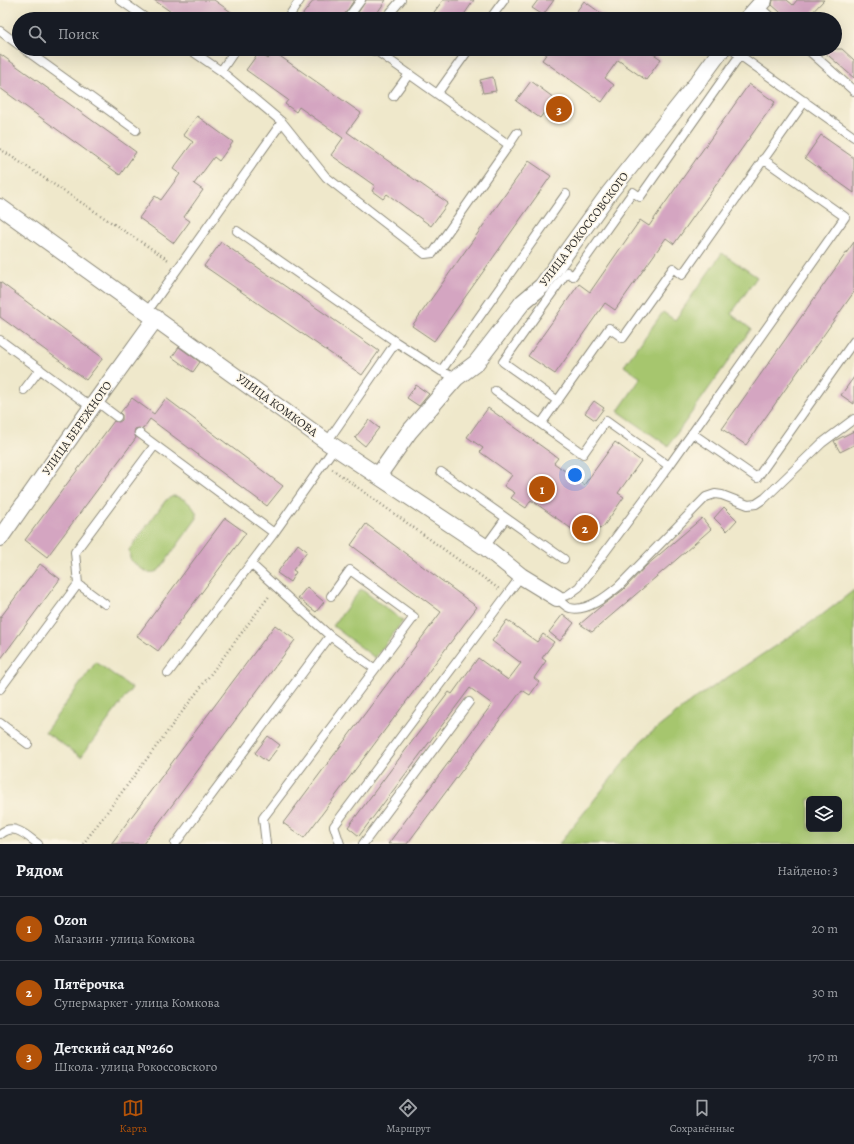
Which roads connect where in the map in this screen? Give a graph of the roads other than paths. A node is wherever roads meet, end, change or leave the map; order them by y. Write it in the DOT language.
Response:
graph roads {
  1 [pos="120,0"];
  2 [pos="300,0"];
  3 [pos="361,0"];
  4 [pos="401,0"];
  5 [pos="504,0"];
  6 [pos="762,3"];
  7 [pos="137,12"];
  8 [pos="292,12"];
  9 [pos="352,12"];
  10 [pos="391,12"];
  11 [pos="495,12"];
  12 [pos="754,12"];
  13 [pos="768,12"];
  14 [pos="0,31"];
  15 [pos="12,40"];
  16 [pos="34,56"];
  17 [pos="199,56"];
  18 [pos="231,56"];
  19 [pos="385,56"];
  20 [pos="464,56"];
  21 [pos="717,56"];
  22 [pos="739,56"];
  23 [pos="741,56"];
  24 [pos="815,56"];
  25 [pos="221,71"];
  26 [pos="409,74"];
  27 [pos="854,91"];
  28 [pos="437,94"];
  29 [pos="393,96"];
  30 [pos="805,101"];
  31 [pos="282,122"];
  32 [pos="136,130"];
  33 [pos="518,133"];
  34 [pos="854,137"];
  35 [pos="509,145"];
  36 [pos="764,159"];
  37 [pos="566,194"];
  38 [pos="0,207"];
  39 [pos="237,231"];
  40 [pos="152,315"];
  41 [pos="0,340"];
  42 [pos="854,341"];
  43 [pos="396,342"];
  44 [pos="40,369"];
  45 [pos="441,371"];
  46 [pos="456,378"];
  47 [pos="24,390"];
  48 [pos="495,391"];
  49 [pos="558,400"];
  50 [pos="94,404"];
  51 [pos="117,417"];
  52 [pos="854,419"];
  53 [pos="541,424"];
  54 [pos="139,433"];
  55 [pos="692,433"];
  56 [pos="155,445"];
  57 [pos="331,445"];
  58 [pos="668,466"];
  59 [pos="441,472"];
  60 [pos="378,476"];
  61 [pos="506,518"];
  62 [pos="274,533"];
  63 [pos="0,538"];
  64 [pos="485,547"];
  65 [pos="564,559"];
  66 [pos="251,564"];
  67 [pos="522,576"];
  68 [pos="78,584"];
  69 [pos="332,596"];
  70 [pos="557,598"];
  71 [pos="105,604"];
  72 [pos="330,636"];
  73 [pos="375,669"];
  74 [pos="168,673"];
  75 [pos="0,689"];
  76 [pos="469,702"];
  77 [pos="0,723"];
  78 [pos="28,744"];
  79 [pos="0,834"];
  80 [pos="38,844"];
  81 [pos="175,844"];
  82 [pos="266,844"];
  83 [pos="340,844"];
  84 [pos="363,844"];
  1 -- 7 [label="lane"];
  2 -- 8 [label="lane"];
  3 -- 9 [label="lane"];
  4 -- 10 [label="lane"];
  5 -- 11 [label="lane"];
  6 -- 12 [label="street"];
  6 -- 13 [label="lane"];
  14 -- 15 [label="lane"];
  16 -- 32 [label="lane"];
  17 -- 25 [label="lane"];
  18 -- 25 [label="lane"];
  19 -- 26 [label="lane"];
  20 -- 28 [label="lane"];
  21 -- 46 [label="street, УЛИЦА РОКОССОВСКОГО"];
  22 -- 49 [label="lane"];
  23 -- 30 [label="lane"];
  24 -- 27 [label="lane"];
  25 -- 31 [label="lane"];
  26 -- 28 [label="lane"];
  26 -- 29 [label="lane"];
  28 -- 35 [label="lane"];
  30 -- 34 [label="lane"];
  30 -- 36 [label="lane"];
  31 -- 35 [label="lane"];
  31 -- 40 [label="lane"];
  33 -- 35 [label="lane"];
  36 -- 49 [label="lane"];
  36 -- 55 [label="lane"];
  37 -- 45 [label="lane"];
  38 -- 40 [label="street, УЛИЦА КОМКОВА"];
  39 -- 43 [label="lane"];
  40 -- 50 [label="street, УЛИЦА БЕРЕЖНОГО"];
  40 -- 57 [label="street, УЛИЦА КОМКОВА"];
  41 -- 44 [label="lane"];
  42 -- 55 [label="lane"];
  43 -- 45 [label="lane"];
  43 -- 57 [label="lane"];
  44 -- 47 [label="lane"];
  44 -- 50 [label="lane"];
  45 -- 46 [label="lane"];
  46 -- 60 [label="street, УЛИЦА РОКОССОВСКОГО"];
  48 -- 53 [label="lane"];
  49 -- 53 [label="lane"];
  50 -- 51 [label="lane"];
  50 -- 63 [label="street, УЛИЦА БЕРЕЖНОГО"];
  52 -- 70 [label="lane"];
  53 -- 58 [label="lane"];
  54 -- 56 [label="lane"];
  55 -- 58 [label="lane"];
  56 -- 62 [label="lane"];
  56 -- 68 [label="lane"];
  57 -- 60 [label="street, УЛИЦА КОМКОВА"];
  57 -- 62 [label="lane"];
  58 -- 70 [label="lane"];
  59 -- 61 [label="lane"];
  60 -- 64 [label="street, УЛИЦА КОМКОВА"];
  61 -- 64 [label="lane"];
  61 -- 65 [label="lane"];
  62 -- 66 [label="lane"];
  64 -- 67 [label="street, УЛИЦА КОМКОВА"];
  66 -- 72 [label="lane"];
  66 -- 74 [label="lane"];
  67 -- 70 [label="street, УЛИЦА КОМКОВА"];
  67 -- 83 [label="lane"];
  68 -- 71 [label="lane"];
  68 -- 75 [label="lane"];
  69 -- 73 [label="lane"];
  72 -- 73 [label="lane"];
  72 -- 81 [label="lane"];
  73 -- 82 [label="lane"];
  76 -- 84 [label="lane"];
  77 -- 78 [label="lane"];
  79 -- 80 [label="lane"];
}
